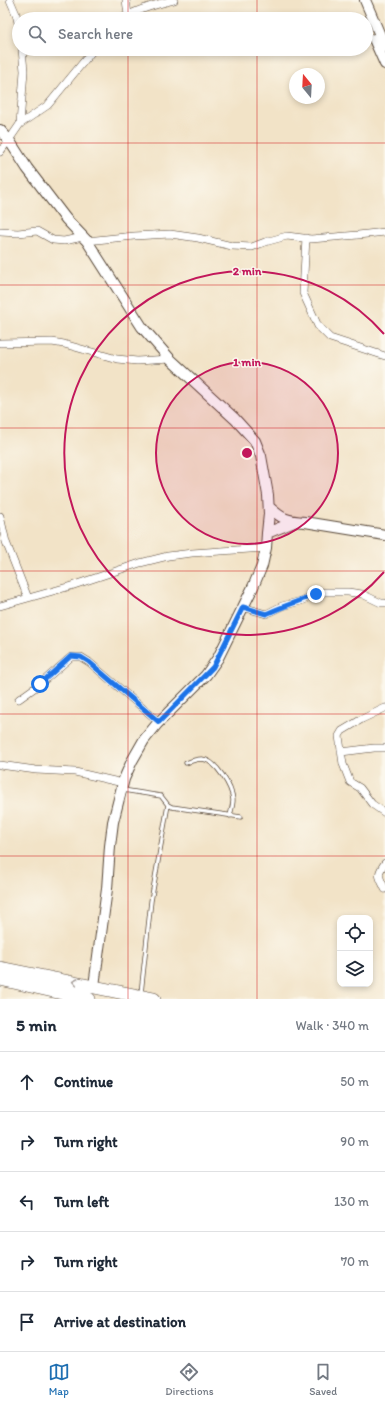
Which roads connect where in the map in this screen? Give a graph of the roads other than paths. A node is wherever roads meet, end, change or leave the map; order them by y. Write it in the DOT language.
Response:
graph roads {
  1 [pos="10,0"];
  2 [pos="126,0"];
  3 [pos="174,0"];
  4 [pos="357,0"];
  5 [pos="365,0"];
  6 [pos="15,12"];
  7 [pos="128,12"];
  8 [pos="137,12"];
  9 [pos="362,12"];
  10 [pos="370,12"];
  11 [pos="373,19"];
  12 [pos="373,36"];
  13 [pos="385,47"];
  14 [pos="23,56"];
  15 [pos="88,56"];
  16 [pos="385,64"];
  17 [pos="20,124"];
  18 [pos="0,130"];
  19 [pos="9,140"];
  20 [pos="0,152"];
  21 [pos="0,232"];
  22 [pos="385,232"];
  23 [pos="306,238"];
  24 [pos="85,239"];
  25 [pos="0,343"];
  26 [pos="385,356"];
  27 [pos="170,358"];
  28 [pos="269,507"];
  29 [pos="0,516"];
  30 [pos="294,522"];
  31 [pos="267,533"];
  32 [pos="385,535"];
  33 [pos="266,548"];
  34 [pos="28,598"];
  35 [pos="385,603"];
  36 [pos="0,606"];
  37 [pos="243,607"];
  38 [pos="19,699"];
  39 [pos="385,708"];
  40 [pos="159,722"];
  41 [pos="385,748"];
  42 [pos="341,752"];
  43 [pos="186,763"];
  44 [pos="0,765"];
  45 [pos="122,786"];
  46 [pos="168,805"];
  47 [pos="385,813"];
  48 [pos="230,816"];
  49 [pos="241,817"];
  50 [pos="385,863"];
  51 [pos="385,889"];
  52 [pos="0,968"];
  53 [pos="0,979"];
  54 [pos="94,986"];
  55 [pos="141,996"];
  56 [pos="89,999"];
  57 [pos="154,999"];
  1 -- 6 [label="street"];
  2 -- 7 [label="street"];
  3 -- 8 [label="street"];
  4 -- 9 [label="street"];
  5 -- 10 [label="street"];
  11 -- 13 [label="street"];
  12 -- 16 [label="street"];
  14 -- 17 [label="street"];
  15 -- 17 [label="street"];
  17 -- 19 [label="street"];
  18 -- 19 [label="street"];
  19 -- 20 [label="street"];
  19 -- 24 [label="street"];
  21 -- 24 [label="street"];
  22 -- 23 [label="street"];
  23 -- 24 [label="street"];
  23 -- 26 [label="street"];
  24 -- 27 [label="street"];
  25 -- 27 [label="street"];
  27 -- 28 [label="street"];
  28 -- 30 [label="street"];
  28 -- 31 [label="street"];
  29 -- 34 [label="street"];
  30 -- 31 [label="street"];
  30 -- 32 [label="street"];
  31 -- 33 [label="street"];
  33 -- 34 [label="street"];
  33 -- 37 [label="street"];
  34 -- 36 [label="street"];
  35 -- 37 [label="street"];
  37 -- 40 [label="street"];
  38 -- 40 [label="street"];
  39 -- 42 [label="street"];
  40 -- 45 [label="street"];
  41 -- 42 [label="street"];
  42 -- 47 [label="street"];
  43 -- 48 [label="lane"];
  44 -- 45 [label="street"];
  45 -- 46 [label="lane"];
  45 -- 54 [label="street"];
  46 -- 48 [label="lane"];
  46 -- 55 [label="lane"];
  48 -- 49 [label="lane"];
  50 -- 51 [label="street"];
  54 -- 52 [label="highway, one-way"];
  53 -- 56 [label="highway"];
  54 -- 55 [label="highway"];
  55 -- 57 [label="highway"];
}
